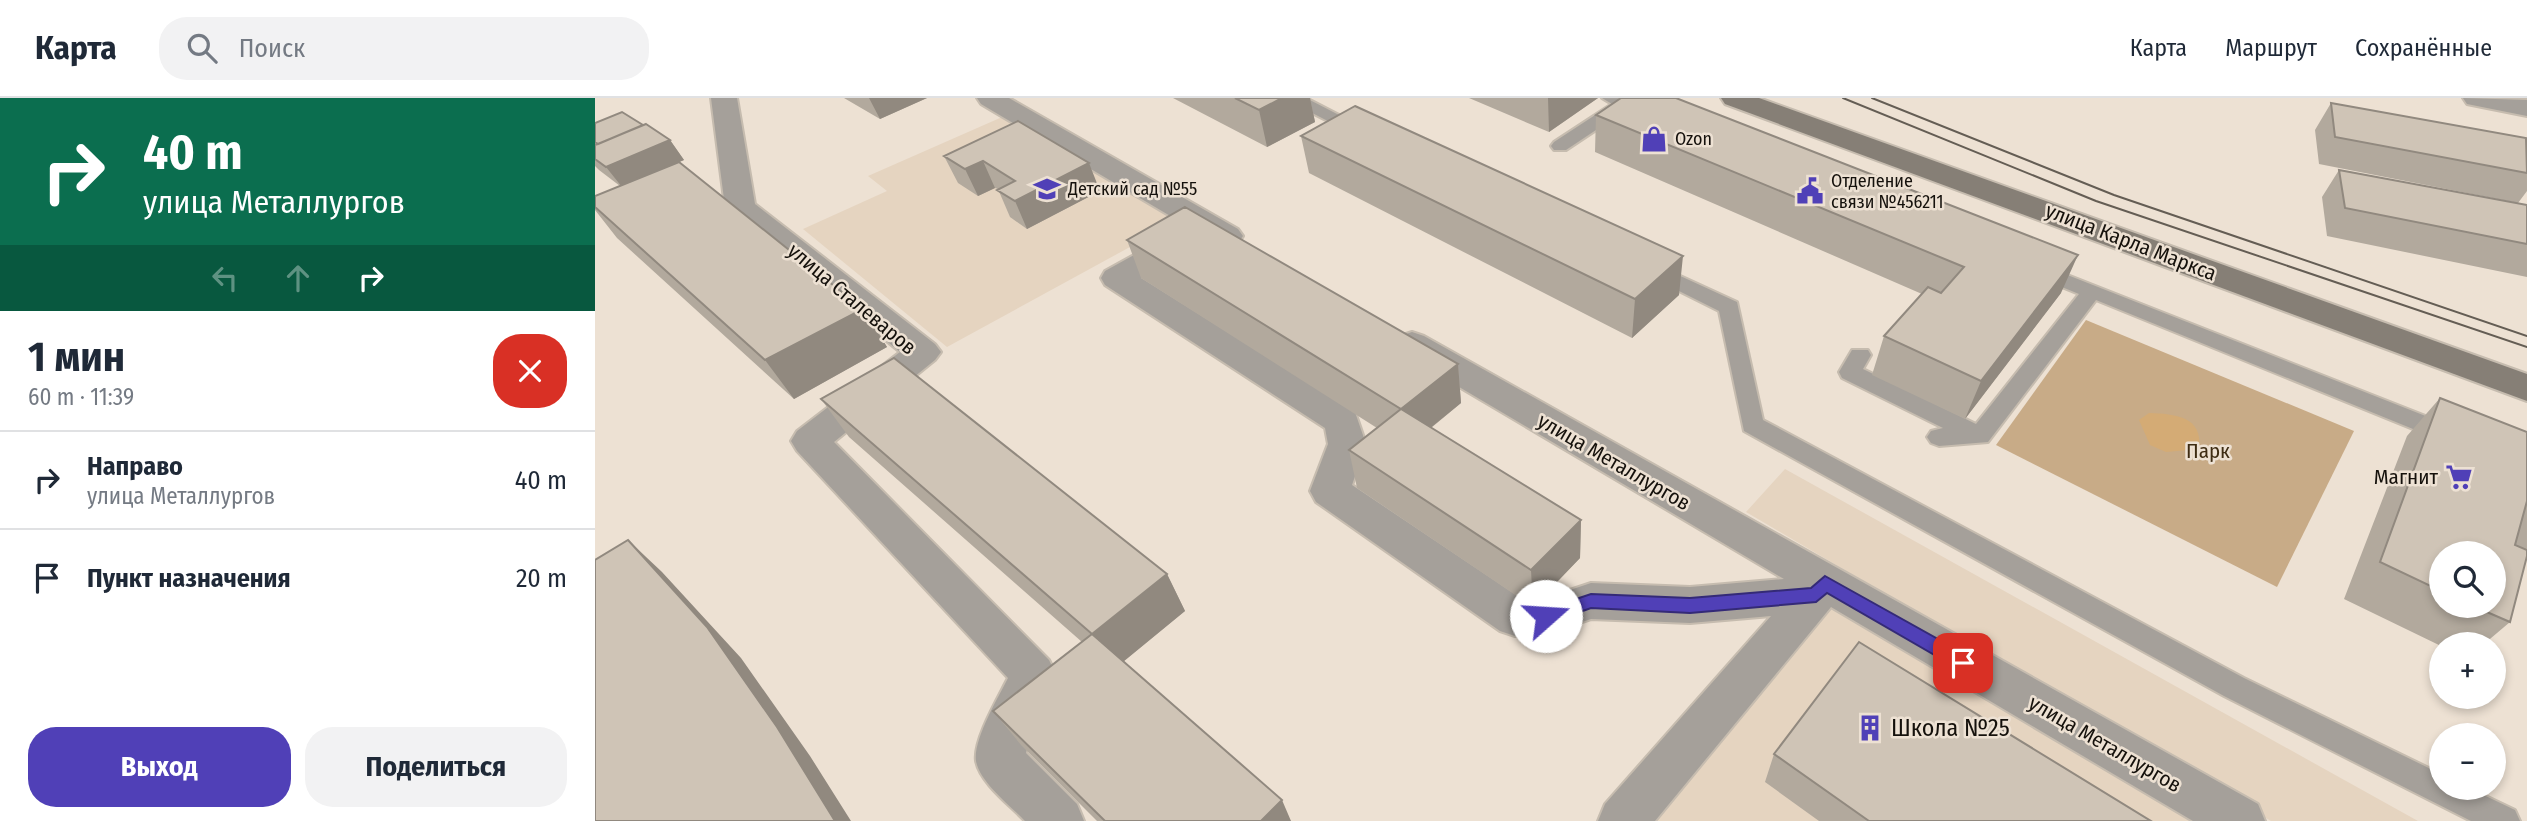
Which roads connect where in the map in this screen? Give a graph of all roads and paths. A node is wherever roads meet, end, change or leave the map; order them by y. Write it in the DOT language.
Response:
graph roads {
  1 [pos="724,98"];
  2 [pos="990,98"];
  3 [pos="1292,98"];
  4 [pos="1734,98"];
  5 [pos="2476,98"];
  6 [pos="1617,101"];
  7 [pos="2527,108"];
  8 [pos="1662,119"];
  9 [pos="1381,141"];
  10 [pos="1560,146"];
  11 [pos="1210,226"];
  12 [pos="1261,255"];
  13 [pos="1632,260"];
  14 [pos="2017,261"];
  15 [pos="2092,291"];
  16 [pos="1379,324"];
  17 [pos="1860,355"];
  18 [pos="2527,388"];
  19 [pos="1980,436"];
  20 [pos="1939,437"];
  21 [pos="2463,440"];
  22 [pos="1820,589"];
  23 [pos="1059,821"];
  24 [pos="1623,821"];
  25 [pos="2240,821"];
  26 [pos="2504,821"];
  1 -- 23 [label="street, улица Сталеваров"];
  2 -- 11 [label="street"];
  3 -- 9 [label="lane"];
  4 -- 18 [label="main road, улица Карла Маркса"];
  5 -- 7 [label="street"];
  6 -- 8 [label="lane"];
  6 -- 10 [label="lane"];
  11 -- 12 [label="street"];
  11 -- 22 [label="street"];
  13 -- 26 [label="lane"];
  14 -- 15 [label="lane"];
  15 -- 19 [label="lane"];
  15 -- 21 [label="lane"];
  16 -- 22 [label="street, улица Металлургов"];
  17 -- 19 [label="lane"];
  19 -- 20 [label="lane"];
  22 -- 24 [label="street"];
  22 -- 25 [label="street, улица Металлургов"];
}
